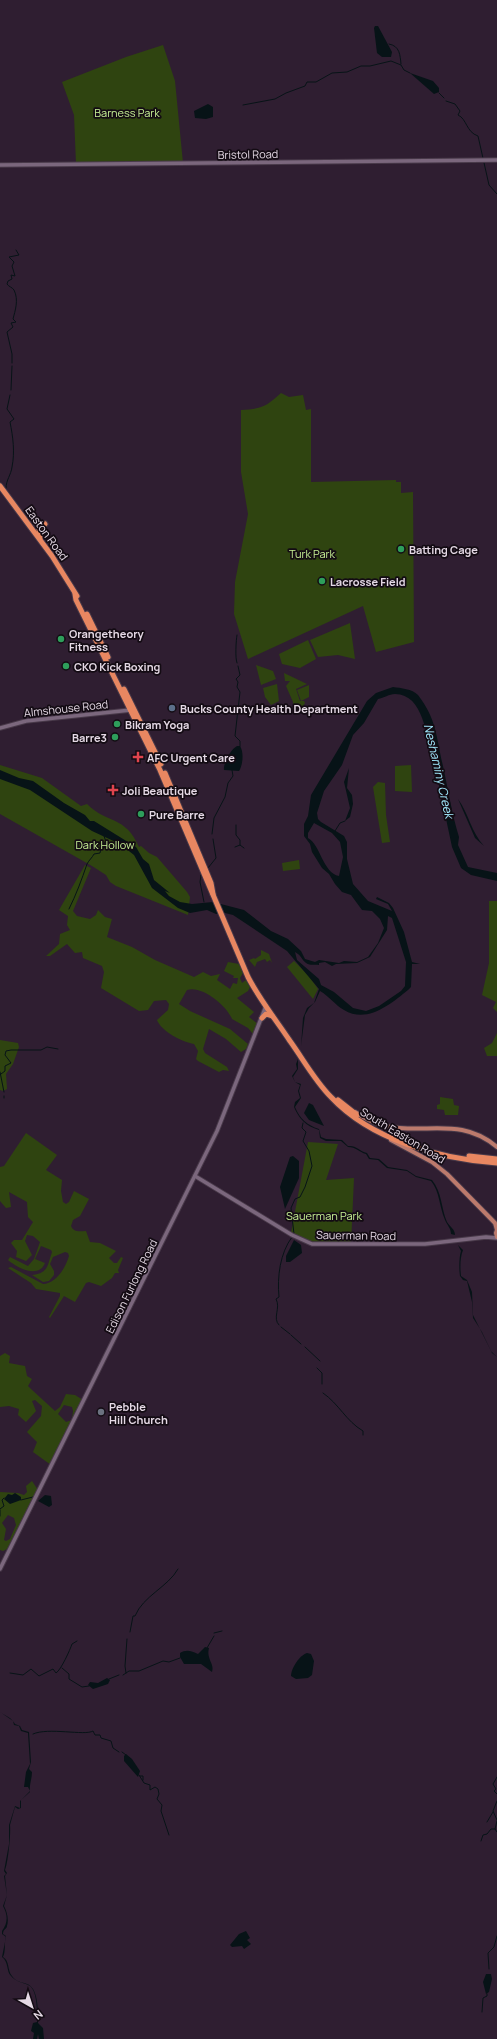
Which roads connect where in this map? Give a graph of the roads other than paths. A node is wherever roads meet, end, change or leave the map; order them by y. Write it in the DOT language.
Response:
graph roads {
  1 [pos="497,160"];
  2 [pos="0,165"];
  3 [pos="0,486"];
  4 [pos="45,524"];
  5 [pos="41,541"];
  6 [pos="133,710"];
  7 [pos="0,728"];
  8 [pos="266,1006"];
  9 [pos="262,1018"];
  10 [pos="274,1018"];
  11 [pos="313,1073"];
  12 [pos="348,1108"];
  13 [pos="362,1122"];
  14 [pos="417,1146"];
  15 [pos="497,1147"];
  16 [pos="431,1150"];
  17 [pos="497,1158"];
  18 [pos="497,1163"];
  19 [pos="195,1176"];
  20 [pos="497,1230"];
  21 [pos="487,1236"];
  22 [pos="497,1238"];
  23 [pos="0,1568"];
  1 -- 2 [label="main road, Bristol Road"];
  3 -- 5 [label="highway, Easton Road"];
  4 -- 5 [label="highway"];
  5 -- 6 [label="highway, Easton Road"];
  6 -- 7 [label="main road, Almshouse Road"];
  6 -- 8 [label="highway, South Easton Road"];
  8 -- 9 [label="main road, Edison Furlong Road"];
  8 -- 10 [label="highway, South Easton Road"];
  9 -- 10 [label="highway"];
  9 -- 19 [label="main road, Edison Furlong Road"];
  10 -- 11 [label="highway, South Easton Road"];
  11 -- 12 [label="highway, South Easton Road"];
  11 -- 13 [label="highway, South Easton Road"];
  12 -- 14 [label="highway"];
  12 -- 15 [label="main road, South Easton Road"];
  13 -- 14 [label="highway"];
  13 -- 20 [label="main road, South Easton Road"];
  14 -- 16 [label="highway"];
  16 -- 17 [label="highway"];
  16 -- 18 [label="highway"];
  19 -- 21 [label="main road, Sauerman Road"];
  19 -- 23 [label="main road, Edison Furlong Road"];
  20 -- 21 [label="main road"];
  20 -- 22 [label="main road, South Easton Road"];
  21 -- 22 [label="main road"];
}
